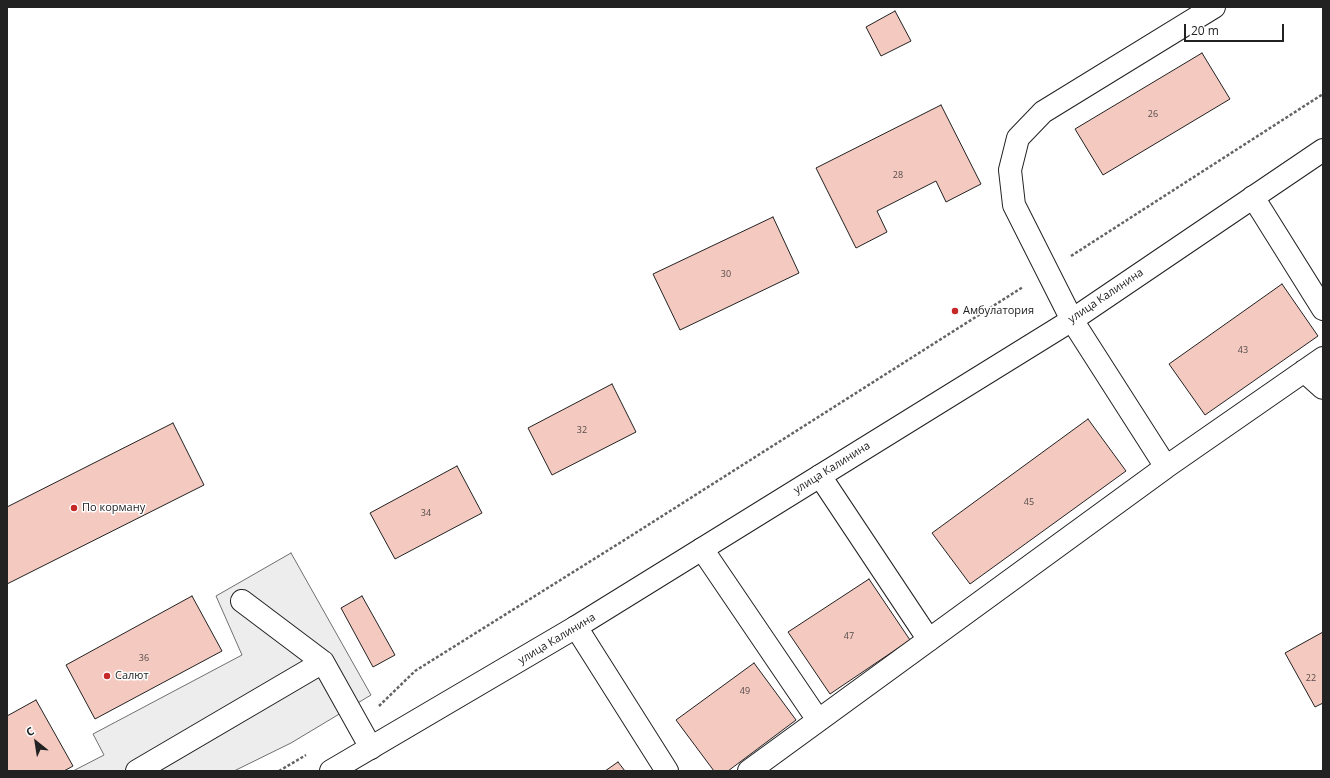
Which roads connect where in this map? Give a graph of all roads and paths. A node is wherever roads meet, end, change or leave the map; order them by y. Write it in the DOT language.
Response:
graph roads {
  1 [pos="1214,7"];
  2 [pos="1323,94"];
  3 [pos="1323,150"];
  4 [pos="1253,197"];
  5 [pos="1047,271"];
  6 [pos="1323,309"];
  7 [pos="1072,320"];
  8 [pos="1323,358"];
  9 [pos="1304,371"];
  10 [pos="1323,388"];
  11 [pos="1166,466"];
  12 [pos="820,476"];
  13 [pos="702,550"];
  14 [pos="242,601"];
  15 [pos="576,628"];
  16 [pos="929,640"];
  17 [pos="323,662"];
  18 [pos="818,720"];
  19 [pos="359,726"];
  20 [pos="372,748"];
  21 [pos="312,752"];
  22 [pos="137,771"];
  23 [pos="279,771"];
  24 [pos="331,771"];
  25 [pos="667,771"];
  26 [pos="749,771"];
  1 -- 5 [label="main road"];
  2 -- 5 [label="path"];
  3 -- 4 [label="main road, улица Калинина"];
  4 -- 6 [label="main road"];
  4 -- 7 [label="main road, улица Калинина"];
  5 -- 7 [label="main road"];
  5 -- 19 [label="path"];
  7 -- 11 [label="main road"];
  7 -- 12 [label="main road, улица Калинина"];
  8 -- 9 [label="main road"];
  9 -- 10 [label="main road"];
  9 -- 11 [label="main road"];
  11 -- 16 [label="main road"];
  12 -- 13 [label="main road, улица Калинина"];
  12 -- 16 [label="main road"];
  13 -- 15 [label="main road, улица Калинина"];
  13 -- 18 [label="main road"];
  14 -- 17 [label="main road"];
  15 -- 20 [label="main road, улица Калинина"];
  15 -- 25 [label="main road"];
  16 -- 18 [label="main road"];
  17 -- 19 [label="main road"];
  17 -- 22 [label="main road"];
  18 -- 26 [label="main road"];
  19 -- 20 [label="main road"];
  20 -- 24 [label="main road, улица Калинина"];
  21 -- 23 [label="path"];
}
